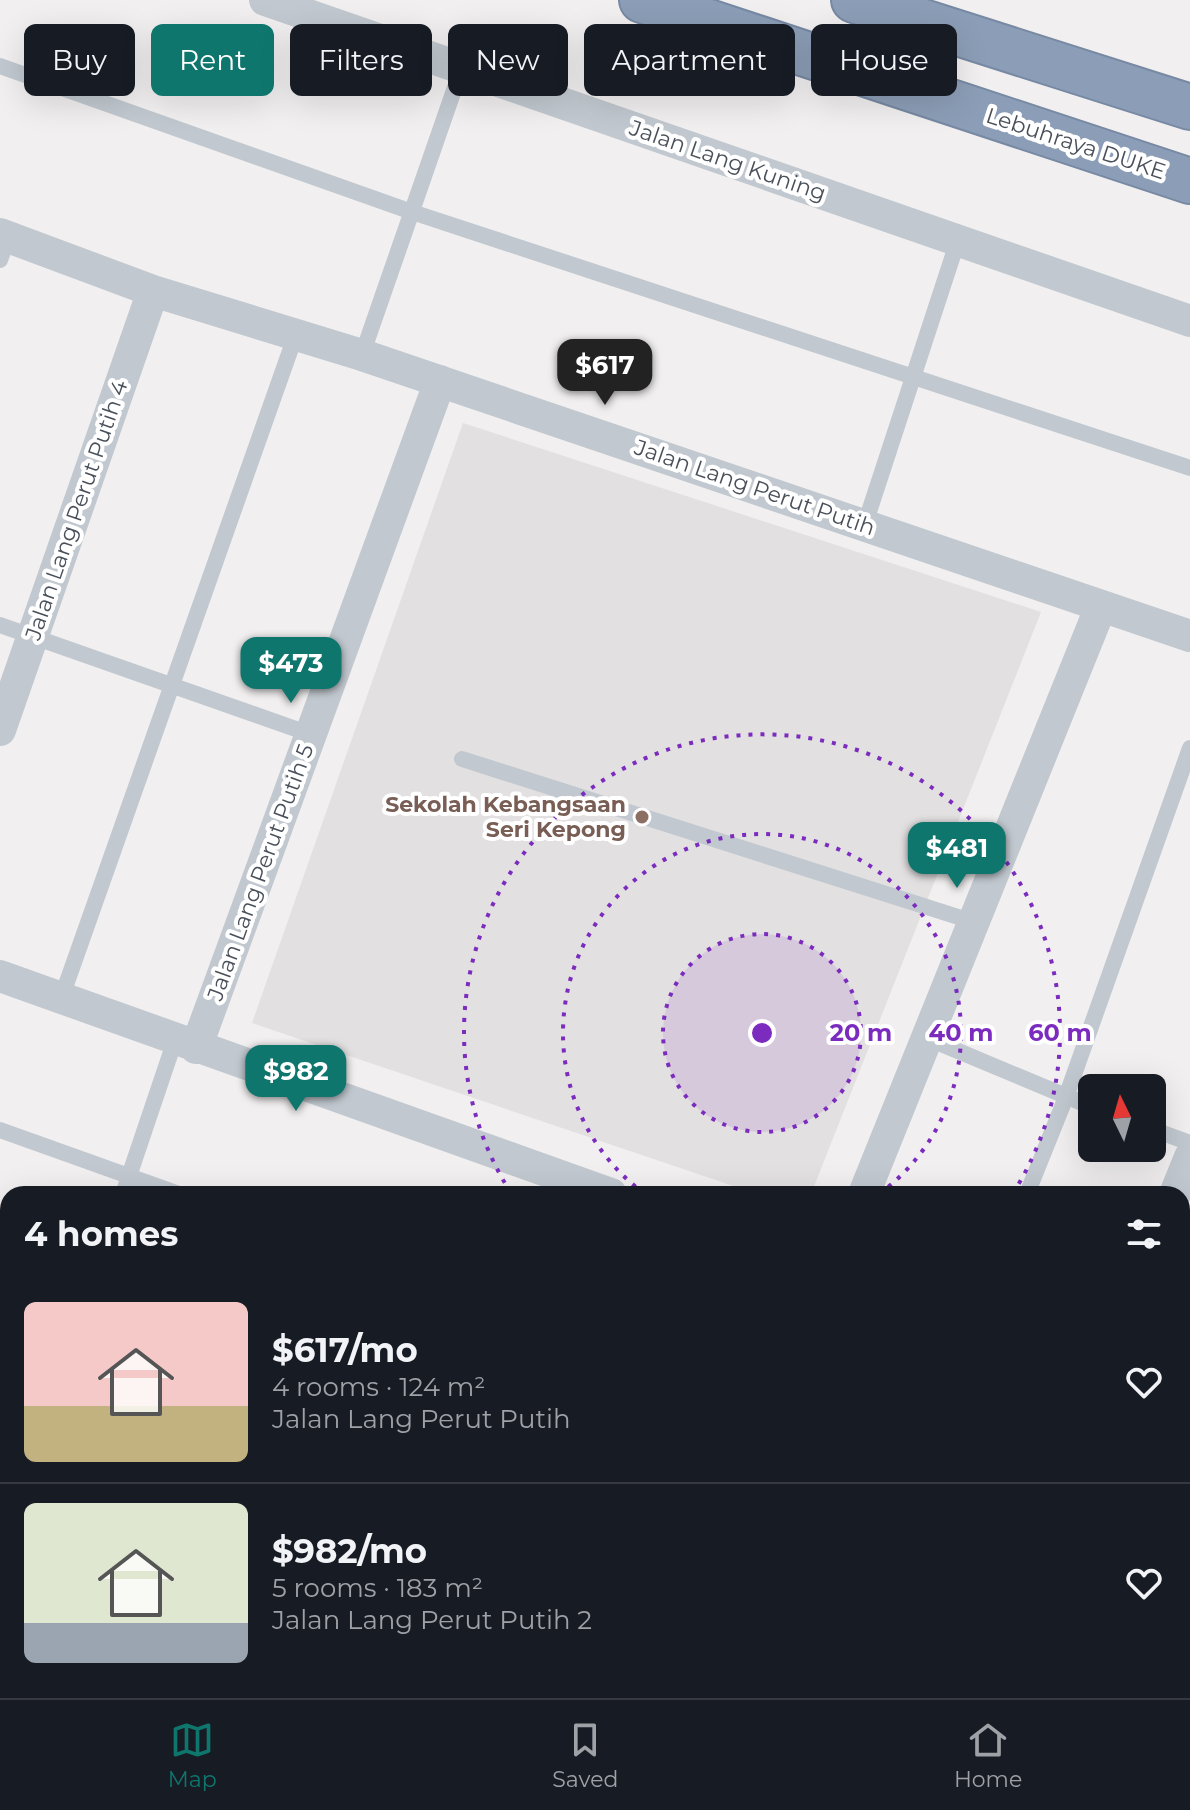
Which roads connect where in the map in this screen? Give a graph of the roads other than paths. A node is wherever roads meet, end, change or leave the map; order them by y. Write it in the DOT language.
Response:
graph roads {
  1 [pos="265,0"];
  2 [pos="642,0"];
  3 [pos="854,0"];
  4 [pos="448,62"];
  5 [pos="0,66"];
  6 [pos="452,96"];
  7 [pos="545,96"];
  8 [pos="1190,107"];
  9 [pos="1190,181"];
  10 [pos="412,212"];
  11 [pos="958,240"];
  12 [pos="3,244"];
  13 [pos="153,291"];
  14 [pos="1190,321"];
  15 [pos="296,334"];
  16 [pos="362,355"];
  17 [pos="914,375"];
  18 [pos="440,381"];
  19 [pos="1190,468"];
  20 [pos="865,524"];
  21 [pos="1101,606"];
  22 [pos="0,625"];
  23 [pos="33,636"];
  24 [pos="1190,636"];
  25 [pos="173,686"];
  26 [pos="0,730"];
  27 [pos="310,734"];
  28 [pos="1190,748"];
  29 [pos="462,759"];
  30 [pos="974,922"];
  31 [pos="0,976"];
  32 [pos="61,999"];
  33 [pos="927,1038"];
  34 [pos="185,1044"];
  35 [pos="1066,1097"];
  36 [pos="1078,1102"];
  37 [pos="0,1130"];
  38 [pos="1166,1134"];
  39 [pos="1190,1143"];
  40 [pos="1190,1157"];
  41 [pos="129,1176"];
  42 [pos="536,1182"];
  43 [pos="126,1186"];
  44 [pos="157,1186"];
  45 [pos="561,1186"];
  46 [pos="867,1186"];
  47 [pos="1030,1186"];
  48 [pos="1178,1186"];
  1 -- 4 [label="street, Jalan Lang Kuning"];
  2 -- 9 [label="highway, Lebuhraya DUKE"];
  3 -- 8 [label="highway"];
  5 -- 10 [label="lane"];
  6 -- 10 [label="lane"];
  7 -- 11 [label="street, Jalan Lang Kuning"];
  10 -- 16 [label="lane"];
  10 -- 17 [label="lane"];
  11 -- 14 [label="street, Jalan Lang Kuning"];
  11 -- 17 [label="lane"];
  12 -- 13 [label="street, Jalan Lang Perut Putih"];
  13 -- 15 [label="street, Jalan Lang Perut Putih"];
  13 -- 23 [label="street, Jalan Lang Perut Putih 4"];
  15 -- 16 [label="street, Jalan Lang Perut Putih"];
  15 -- 25 [label="lane"];
  16 -- 18 [label="street, Jalan Lang Perut Putih"];
  17 -- 19 [label="lane"];
  17 -- 20 [label="lane"];
  18 -- 20 [label="street, Jalan Lang Perut Putih"];
  18 -- 27 [label="street, Jalan Lang Perut Putih 5"];
  20 -- 21 [label="street, Jalan Lang Perut Putih"];
  21 -- 24 [label="street, Jalan Lang Perut Putih"];
  21 -- 30 [label="street"];
  22 -- 23 [label="lane"];
  23 -- 25 [label="lane"];
  23 -- 26 [label="street, Jalan Lang Perut Putih 4"];
  25 -- 27 [label="lane"];
  25 -- 32 [label="lane"];
  27 -- 34 [label="street, Jalan Lang Perut Putih 5"];
  28 -- 35 [label="lane"];
  29 -- 30 [label="lane"];
  30 -- 33 [label="street"];
  31 -- 32 [label="street"];
  32 -- 34 [label="street"];
  33 -- 35 [label="lane"];
  33 -- 46 [label="street"];
  34 -- 41 [label="lane"];
  34 -- 42 [label="street"];
  35 -- 36 [label="lane"];
  35 -- 47 [label="lane"];
  37 -- 41 [label="lane"];
  38 -- 39 [label="lane"];
  40 -- 48 [label="street"];
  41 -- 43 [label="lane"];
  41 -- 44 [label="lane"];
  42 -- 45 [label="street"];
}
